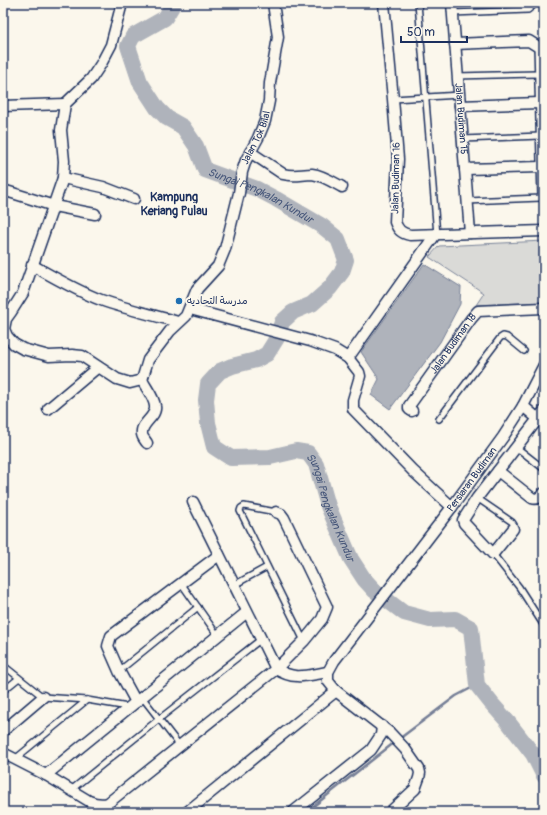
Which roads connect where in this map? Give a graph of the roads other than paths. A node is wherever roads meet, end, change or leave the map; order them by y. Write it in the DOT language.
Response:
graph roads {
  1 [pos="122,3"];
  2 [pos="273,3"];
  3 [pos="384,3"];
  4 [pos="418,3"];
  5 [pos="534,3"];
  6 [pos="452,8"];
  7 [pos="455,44"];
  8 [pos="537,46"];
  9 [pos="538,74"];
  10 [pos="457,76"];
  11 [pos="460,96"];
  12 [pos="426,98"];
  13 [pos="393,99"];
  14 [pos="65,104"];
  15 [pos="539,104"];
  16 [pos="3,106"];
  17 [pos="460,106"];
  18 [pos="540,136"];
  19 [pos="462,139"];
  20 [pos="250,152"];
  21 [pos="540,167"];
  22 [pos="465,169"];
  23 [pos="63,178"];
  24 [pos="342,187"];
  25 [pos="3,190"];
  26 [pos="134,199"];
  27 [pos="468,201"];
  28 [pos="54,206"];
  29 [pos="95,214"];
  30 [pos="544,231"];
  31 [pos="470,233"];
  32 [pos="436,234"];
  33 [pos="32,265"];
  34 [pos="544,308"];
  35 [pos="190,309"];
  36 [pos="178,322"];
  37 [pos="524,351"];
  38 [pos="348,358"];
  39 [pos="544,365"];
  40 [pos="98,367"];
  41 [pos="142,380"];
  42 [pos="523,406"];
  43 [pos="48,409"];
  44 [pos="544,411"];
  45 [pos="412,412"];
  46 [pos="439,419"];
  47 [pos="541,422"];
  48 [pos="146,443"];
  49 [pos="516,447"];
  50 [pos="544,469"];
  51 [pos="498,471"];
  52 [pos="544,493"];
  53 [pos="477,498"];
  54 [pos="193,502"];
  55 [pos="452,507"];
  56 [pos="276,512"];
  57 [pos="513,529"];
  58 [pos="493,554"];
  59 [pos="219,556"];
  60 [pos="267,566"];
  61 [pos="182,583"];
  62 [pos="234,585"];
  63 [pos="198,607"];
  64 [pos="247,612"];
  65 [pos="544,626"];
  66 [pos="218,636"];
  67 [pos="260,640"];
  68 [pos="304,641"];
  69 [pos="3,665"];
  70 [pos="276,669"];
  71 [pos="119,671"];
  72 [pos="328,672"];
  73 [pos="19,678"];
  74 [pos="336,690"];
  75 [pos="3,691"];
  76 [pos="43,697"];
  77 [pos="87,700"];
  78 [pos="136,702"];
  79 [pos="159,719"];
  80 [pos="386,730"];
  81 [pos="3,731"];
  82 [pos="180,746"];
  83 [pos="3,753"];
  84 [pos="15,760"];
  85 [pos="46,775"];
  86 [pos="72,790"];
  87 [pos="187,812"];
  88 [pos="293,812"];
  89 [pos="390,812"];
  1 -- 14 [label="street"];
  2 -- 20 [label="street, Jalan Tok Bilal"];
  3 -- 13 [label="street, Jalan Budiman 16"];
  4 -- 12 [label="lane"];
  5 -- 6 [label="lane"];
  6 -- 7 [label="street, Jalan Budiman 15"];
  7 -- 8 [label="street"];
  7 -- 10 [label="street, Jalan Budiman 15"];
  8 -- 9 [label="lane"];
  9 -- 10 [label="lane"];
  9 -- 15 [label="lane"];
  10 -- 11 [label="street, Jalan Budiman 15"];
  11 -- 12 [label="lane"];
  11 -- 17 [label="street, Jalan Budiman 15"];
  12 -- 13 [label="lane"];
  12 -- 32 [label="lane"];
  13 -- 32 [label="street, Jalan Budiman 16"];
  14 -- 16 [label="street"];
  14 -- 23 [label="street"];
  15 -- 17 [label="street"];
  15 -- 18 [label="lane"];
  17 -- 19 [label="street, Jalan Budiman 15"];
  18 -- 19 [label="lane"];
  18 -- 21 [label="lane"];
  19 -- 22 [label="street, Jalan Budiman 15"];
  20 -- 24 [label="street"];
  20 -- 35 [label="street, Jalan Tok Bilal"];
  21 -- 22 [label="street"];
  21 -- 27 [label="lane"];
  22 -- 27 [label="street, Jalan Budiman 15"];
  23 -- 26 [label="street"];
  23 -- 28 [label="street"];
  25 -- 28 [label="street"];
  27 -- 31 [label="street, Jalan Budiman 15"];
  28 -- 29 [label="street"];
  28 -- 33 [label="street"];
  30 -- 31 [label="street, Jalan Budiman 16"];
  31 -- 32 [label="street, Jalan Budiman 16"];
  32 -- 38 [label="street"];
  33 -- 36 [label="street"];
  33 -- 40 [label="street"];
  34 -- 45 [label="street, Jalan Budiman 18"];
  35 -- 36 [label="street"];
  35 -- 38 [label="street"];
  36 -- 41 [label="street"];
  37 -- 46 [label="lane"];
  38 -- 55 [label="street"];
  39 -- 42 [label="street, Persiaran Budiman"];
  40 -- 41 [label="street"];
  40 -- 43 [label="street"];
  41 -- 48 [label="street"];
  42 -- 47 [label="street"];
  42 -- 55 [label="street, Persiaran Budiman"];
  44 -- 47 [label="street"];
  47 -- 49 [label="street"];
  49 -- 50 [label="lane"];
  49 -- 51 [label="street"];
  51 -- 52 [label="street"];
  51 -- 53 [label="street"];
  53 -- 57 [label="lane"];
  53 -- 58 [label="street"];
  54 -- 59 [label="street"];
  55 -- 72 [label="street, Persiaran Budiman"];
  56 -- 60 [label="lane"];
  56 -- 68 [label="street"];
  57 -- 58 [label="street"];
  58 -- 65 [label="lane"];
  59 -- 61 [label="street"];
  59 -- 62 [label="street"];
  60 -- 62 [label="lane"];
  60 -- 68 [label="lane"];
  61 -- 63 [label="lane"];
  61 -- 71 [label="street"];
  62 -- 64 [label="street"];
  63 -- 66 [label="lane"];
  63 -- 71 [label="lane"];
  64 -- 66 [label="street"];
  64 -- 67 [label="street"];
  66 -- 78 [label="street"];
  67 -- 70 [label="street"];
  67 -- 79 [label="lane"];
  68 -- 70 [label="street"];
  69 -- 73 [label="lane"];
  70 -- 72 [label="street"];
  70 -- 82 [label="street"];
  71 -- 78 [label="street"];
  72 -- 74 [label="street"];
  73 -- 75 [label="lane"];
  73 -- 76 [label="lane"];
  74 -- 80 [label="street"];
  74 -- 87 [label="street"];
  76 -- 77 [label="lane"];
  76 -- 81 [label="street"];
  77 -- 78 [label="lane"];
  77 -- 84 [label="lane"];
  78 -- 79 [label="lane"];
  78 -- 85 [label="street"];
  79 -- 82 [label="lane"];
  79 -- 86 [label="lane"];
  80 -- 88 [label="street"];
  80 -- 89 [label="street"];
  82 -- 86 [label="street"];
  83 -- 84 [label="street"];
  84 -- 85 [label="street"];
  85 -- 86 [label="street"];
}
